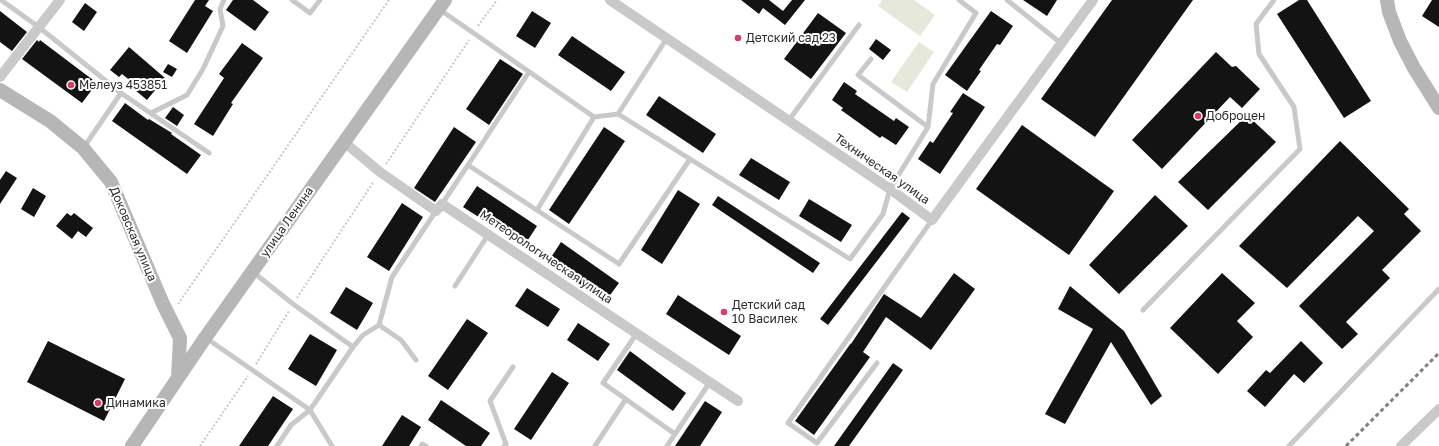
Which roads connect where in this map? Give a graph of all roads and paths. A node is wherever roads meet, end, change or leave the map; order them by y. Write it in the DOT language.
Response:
graph roads {
  1 [pos="2,0"];
  2 [pos="60,0"];
  3 [pos="224,0"];
  4 [pos="292,0"];
  5 [pos="320,0"];
  6 [pos="389,0"];
  7 [pos="497,0"];
  8 [pos="610,0"];
  9 [pos="958,0"];
  10 [pos="1007,0"];
  11 [pos="1093,0"];
  12 [pos="1274,0"];
  13 [pos="1386,0"];
  14 [pos="442,4"];
  15 [pos="859,25"];
  16 [pos="40,28"];
  17 [pos="473,33"];
  18 [pos="666,38"];
  19 [pos="1062,44"];
  20 [pos="871,59"];
  21 [pos="529,72"];
  22 [pos="0,77"];
  23 [pos="0,90"];
  24 [pos="121,93"];
  25 [pos="1439,108"];
  26 [pos="151,113"];
  27 [pos="618,114"];
  28 [pos="594,117"];
  29 [pos="789,120"];
  30 [pos="928,126"];
  31 [pos="344,142"];
  32 [pos="83,148"];
  33 [pos="209,153"];
  34 [pos="690,159"];
  35 [pos="468,165"];
  36 [pos="380,172"];
  37 [pos="890,189"];
  38 [pos="439,208"];
  39 [pos="537,210"];
  40 [pos="932,220"];
  41 [pos="488,235"];
  42 [pos="252,271"];
  43 [pos="455,286"];
  44 [pos="1439,289"];
  45 [pos="293,304"];
  46 [pos="1143,310"];
  47 [pos="169,316"];
  48 [pos="379,325"];
  49 [pos="636,333"];
  50 [pos="205,338"];
  51 [pos="353,347"];
  52 [pos="416,360"];
  53 [pos="877,363"];
  54 [pos="513,367"];
  55 [pos="252,369"];
  56 [pos="178,377"];
  57 [pos="710,382"];
  58 [pos="626,399"];
  59 [pos="738,400"];
  60 [pos="310,410"];
  61 [pos="1439,410"];
  62 [pos="675,434"];
  63 [pos="132,446"];
  64 [pos="200,446"];
  65 [pos="277,446"];
  66 [pos="332,446"];
  67 [pos="421,446"];
  68 [pos="426,446"];
  69 [pos="504,446"];
  70 [pos="595,446"];
  71 [pos="667,446"];
  72 [pos="1289,446"];
  73 [pos="1401,446"];
  1 -- 16 [label="lane"];
  2 -- 16 [label="street"];
  3 -- 26 [label="lane"];
  4 -- 5 [label="lane"];
  6 -- 47 [label="path"];
  7 -- 17 [label="path"];
  8 -- 18 [label="street, Техническая улица"];
  9 -- 30 [label="lane"];
  10 -- 19 [label="lane"];
  11 -- 19 [label="street, Техническая улица"];
  12 -- 46 [label="lane"];
  13 -- 25 [label="main road"];
  14 -- 17 [label="lane"];
  14 -- 31 [label="main road, улица Ленина"];
  15 -- 29 [label="lane"];
  16 -- 22 [label="street"];
  16 -- 24 [label="lane"];
  17 -- 21 [label="lane"];
  17 -- 36 [label="path"];
  18 -- 27 [label="lane"];
  18 -- 29 [label="street, Техническая улица"];
  19 -- 40 [label="street, Техническая улица"];
  20 -- 30 [label="lane"];
  21 -- 28 [label="lane"];
  21 -- 35 [label="lane"];
  23 -- 32 [label="main road, Доковская улица"];
  24 -- 26 [label="lane"];
  24 -- 32 [label="lane"];
  26 -- 33 [label="lane"];
  27 -- 28 [label="lane"];
  27 -- 34 [label="lane"];
  28 -- 39 [label="lane"];
  29 -- 37 [label="street, Техническая улица"];
  30 -- 37 [label="lane"];
  31 -- 36 [label="street, Метеорологическая улица"];
  31 -- 42 [label="main road, улица Ленина"];
  32 -- 47 [label="main road, Доковская улица"];
  34 -- 37 [label="lane"];
  34 -- 39 [label="lane"];
  35 -- 38 [label="lane"];
  35 -- 39 [label="lane"];
  36 -- 38 [label="street, Метеорологическая улица"];
  36 -- 45 [label="path"];
  37 -- 40 [label="street, Техническая улица"];
  38 -- 41 [label="street, Метеорологическая улица"];
  38 -- 48 [label="lane"];
  40 -- 53 [label="lane"];
  41 -- 43 [label="lane"];
  41 -- 49 [label="street, Метеорологическая улица"];
  42 -- 45 [label="lane"];
  42 -- 50 [label="main road, улица Ленина"];
  44 -- 72 [label="lane"];
  45 -- 51 [label="lane"];
  45 -- 55 [label="path"];
  47 -- 56 [label="main road, Доковская улица"];
  48 -- 51 [label="lane"];
  48 -- 52 [label="lane"];
  49 -- 57 [label="street, Метеорологическая улица"];
  49 -- 58 [label="lane"];
  50 -- 55 [label="lane"];
  50 -- 56 [label="main road, улица Ленина"];
  51 -- 60 [label="lane"];
  54 -- 69 [label="lane"];
  55 -- 60 [label="lane"];
  55 -- 64 [label="path"];
  56 -- 63 [label="main road, улица Ленина"];
  57 -- 59 [label="street, Метеорологическая улица"];
  57 -- 62 [label="lane"];
  58 -- 62 [label="lane"];
  58 -- 70 [label="lane"];
  60 -- 65 [label="lane"];
  60 -- 66 [label="lane"];
  61 -- 73 [label="street"];
  62 -- 71 [label="lane"];
  67 -- 68 [label="lane"];
}
